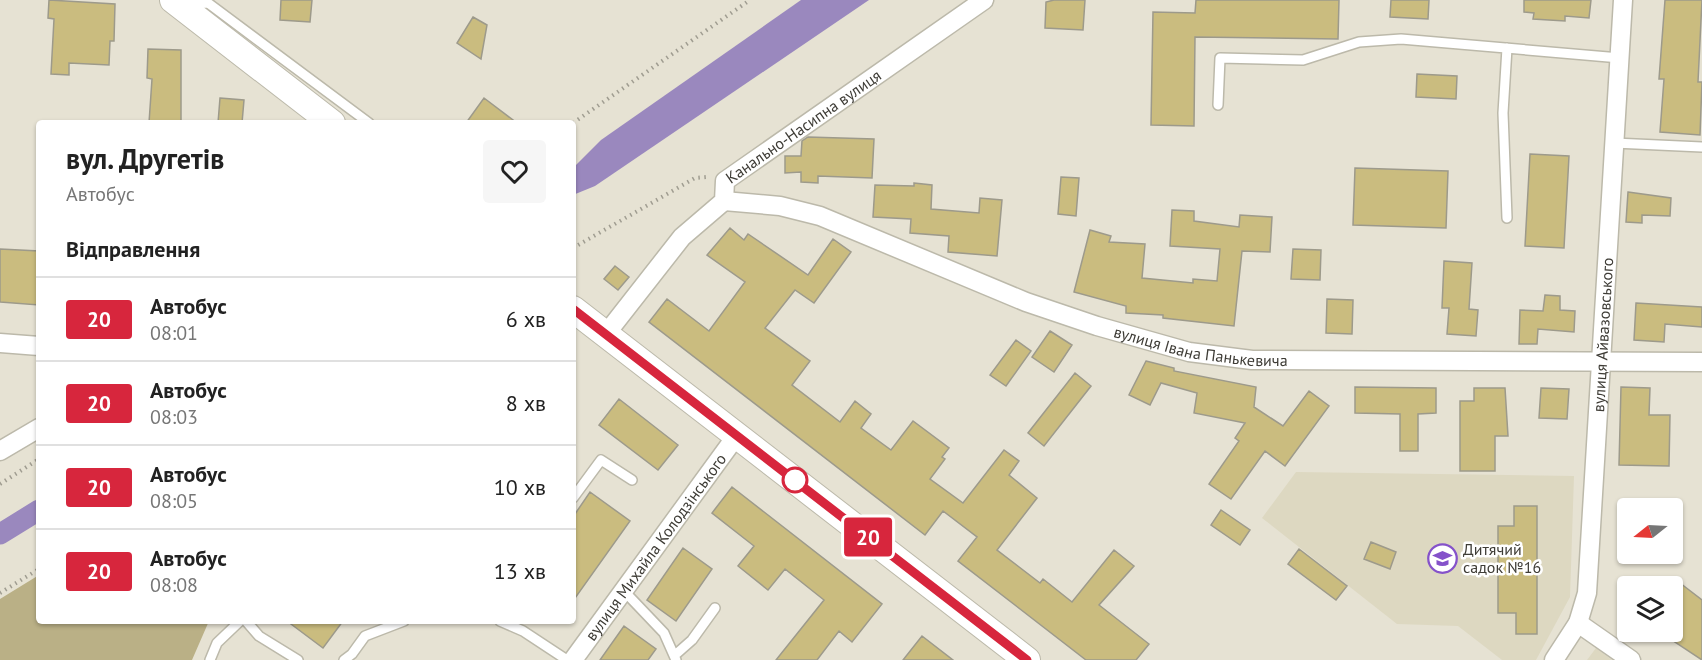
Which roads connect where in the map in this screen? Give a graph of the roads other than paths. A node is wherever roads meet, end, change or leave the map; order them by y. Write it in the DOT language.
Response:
graph roads {
  1 [pos="984,0"];
  2 [pos="1623,0"];
  3 [pos="180,6"];
  4 [pos="1507,48"];
  5 [pos="1620,58"];
  6 [pos="1218,105"];
  7 [pos="328,120"];
  8 [pos="365,120"];
  9 [pos="1614,143"];
  10 [pos="1702,147"];
  11 [pos="724,201"];
  12 [pos="1507,218"];
  13 [pos="576,311"];
  14 [pos="606,334"];
  15 [pos="0,343"];
  16 [pos="36,346"];
  17 [pos="1600,362"];
  18 [pos="1702,362"];
  19 [pos="36,430"];
  20 [pos="737,435"];
  21 [pos="0,451"];
  22 [pos="632,480"];
  23 [pos="576,494"];
  24 [pos="624,591"];
  25 [pos="715,608"];
  26 [pos="1578,623"];
  27 [pos="237,624"];
  28 [pos="249,624"];
  29 [pos="396,624"];
  30 [pos="507,624"];
  31 [pos="676,657"];
  32 [pos="210,660"];
  33 [pos="298,660"];
  34 [pos="344,660"];
  35 [pos="567,660"];
  36 [pos="573,660"];
  37 [pos="1027,660"];
  38 [pos="1554,660"];
  39 [pos="1631,660"];
  1 -- 11 [label="street, Канально-Насипна вулиця"];
  2 -- 5 [label="street, вулиця Айвазовського"];
  3 -- 7 [label="main road"];
  3 -- 8 [label="lane"];
  4 -- 5 [label="lane"];
  4 -- 6 [label="lane"];
  4 -- 12 [label="lane"];
  5 -- 9 [label="street, вулиця Айвазовського"];
  9 -- 10 [label="lane"];
  9 -- 17 [label="street, вулиця Айвазовського"];
  11 -- 14 [label="street, Канально-Насипна вулиця"];
  11 -- 17 [label="street, вулиця Івана Панькевича"];
  13 -- 14 [label="main road"];
  14 -- 20 [label="main road"];
  15 -- 16 [label="street"];
  17 -- 18 [label="street, вулиця Івана Панькевича"];
  17 -- 26 [label="street, вулиця Айвазовського"];
  19 -- 21 [label="street"];
  20 -- 24 [label="street, вулиця Михайла Колодзінського"];
  20 -- 37 [label="main road"];
  22 -- 23 [label="lane"];
  24 -- 31 [label="lane"];
  24 -- 36 [label="street, вулиця Михайла Колодзінського"];
  25 -- 31 [label="lane"];
  26 -- 38 [label="street, вулиця Айвазовського"];
  26 -- 39 [label="street"];
  27 -- 32 [label="lane"];
  28 -- 33 [label="lane"];
  29 -- 34 [label="lane"];
  30 -- 35 [label="lane"];
}
